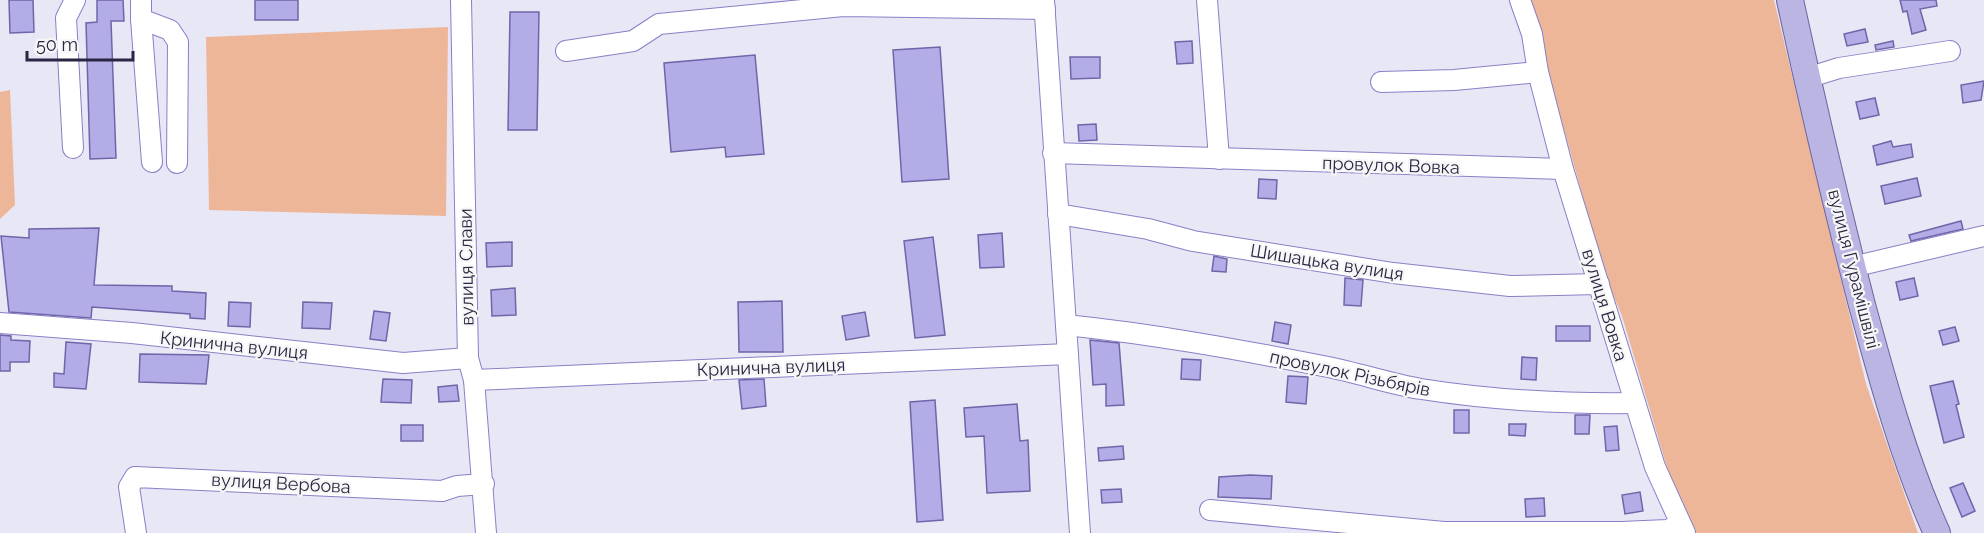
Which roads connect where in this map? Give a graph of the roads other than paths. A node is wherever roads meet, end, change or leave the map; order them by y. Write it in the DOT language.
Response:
graph roads {
  1 [pos="75,0"];
  2 [pos="461,0"];
  3 [pos="1207,0"];
  4 [pos="1520,0"];
  5 [pos="1790,0"];
  6 [pos="1044,4"];
  7 [pos="141,9"];
  8 [pos="566,51"];
  9 [pos="1950,51"];
  10 [pos="1538,72"];
  11 [pos="1807,78"];
  12 [pos="1381,82"];
  13 [pos="73,148"];
  14 [pos="1053,153"];
  15 [pos="1219,159"];
  16 [pos="152,162"];
  17 [pos="177,163"];
  18 [pos="1563,169"];
  19 [pos="1058,214"];
  20 [pos="1984,236"];
  21 [pos="1852,267"];
  22 [pos="1599,284"];
  23 [pos="0,323"];
  24 [pos="1066,325"];
  25 [pos="1068,354"];
  26 [pos="468,357"];
  27 [pos="474,380"];
  28 [pos="1635,403"];
  29 [pos="484,484"];
  30 [pos="1210,510"];
  31 [pos="1683,529"];
  32 [pos="136,533"];
  33 [pos="486,533"];
  34 [pos="1080,533"];
  35 [pos="1937,533"];
  1 -- 13 [label="street"];
  2 -- 26 [label="street, вулиця Слави"];
  3 -- 15 [label="street"];
  4 -- 10 [label="street, вулиця Вовка"];
  5 -- 11 [label="main road, вулиця Гурамішвілі"];
  6 -- 8 [label="street"];
  6 -- 14 [label="street"];
  7 -- 16 [label="street"];
  7 -- 17 [label="street"];
  9 -- 11 [label="street"];
  10 -- 12 [label="street"];
  10 -- 18 [label="street, вулиця Вовка"];
  11 -- 21 [label="main road, вулиця Гурамішвілі"];
  14 -- 15 [label="street, провулок Вовка"];
  14 -- 19 [label="street"];
  15 -- 18 [label="street, провулок Вовка"];
  18 -- 22 [label="street, вулиця Вовка"];
  19 -- 22 [label="street, Шишацька вулиця"];
  19 -- 24 [label="street"];
  20 -- 21 [label="street"];
  21 -- 35 [label="main road, вулиця Гурамішвілі"];
  22 -- 28 [label="street, вулиця Вовка"];
  23 -- 26 [label="street, Кринична вулиця"];
  24 -- 25 [label="street"];
  24 -- 28 [label="street, провулок Різьбярів"];
  25 -- 27 [label="street, Кринична вулиця"];
  25 -- 34 [label="street"];
  26 -- 27 [label="street, вулиця Слави"];
  27 -- 29 [label="street, вулиця Слави"];
  28 -- 31 [label="street, вулиця Вовка"];
  29 -- 32 [label="street, вулиця Вербова"];
  29 -- 33 [label="street, вулиця Слави"];
  30 -- 31 [label="street"];
}
